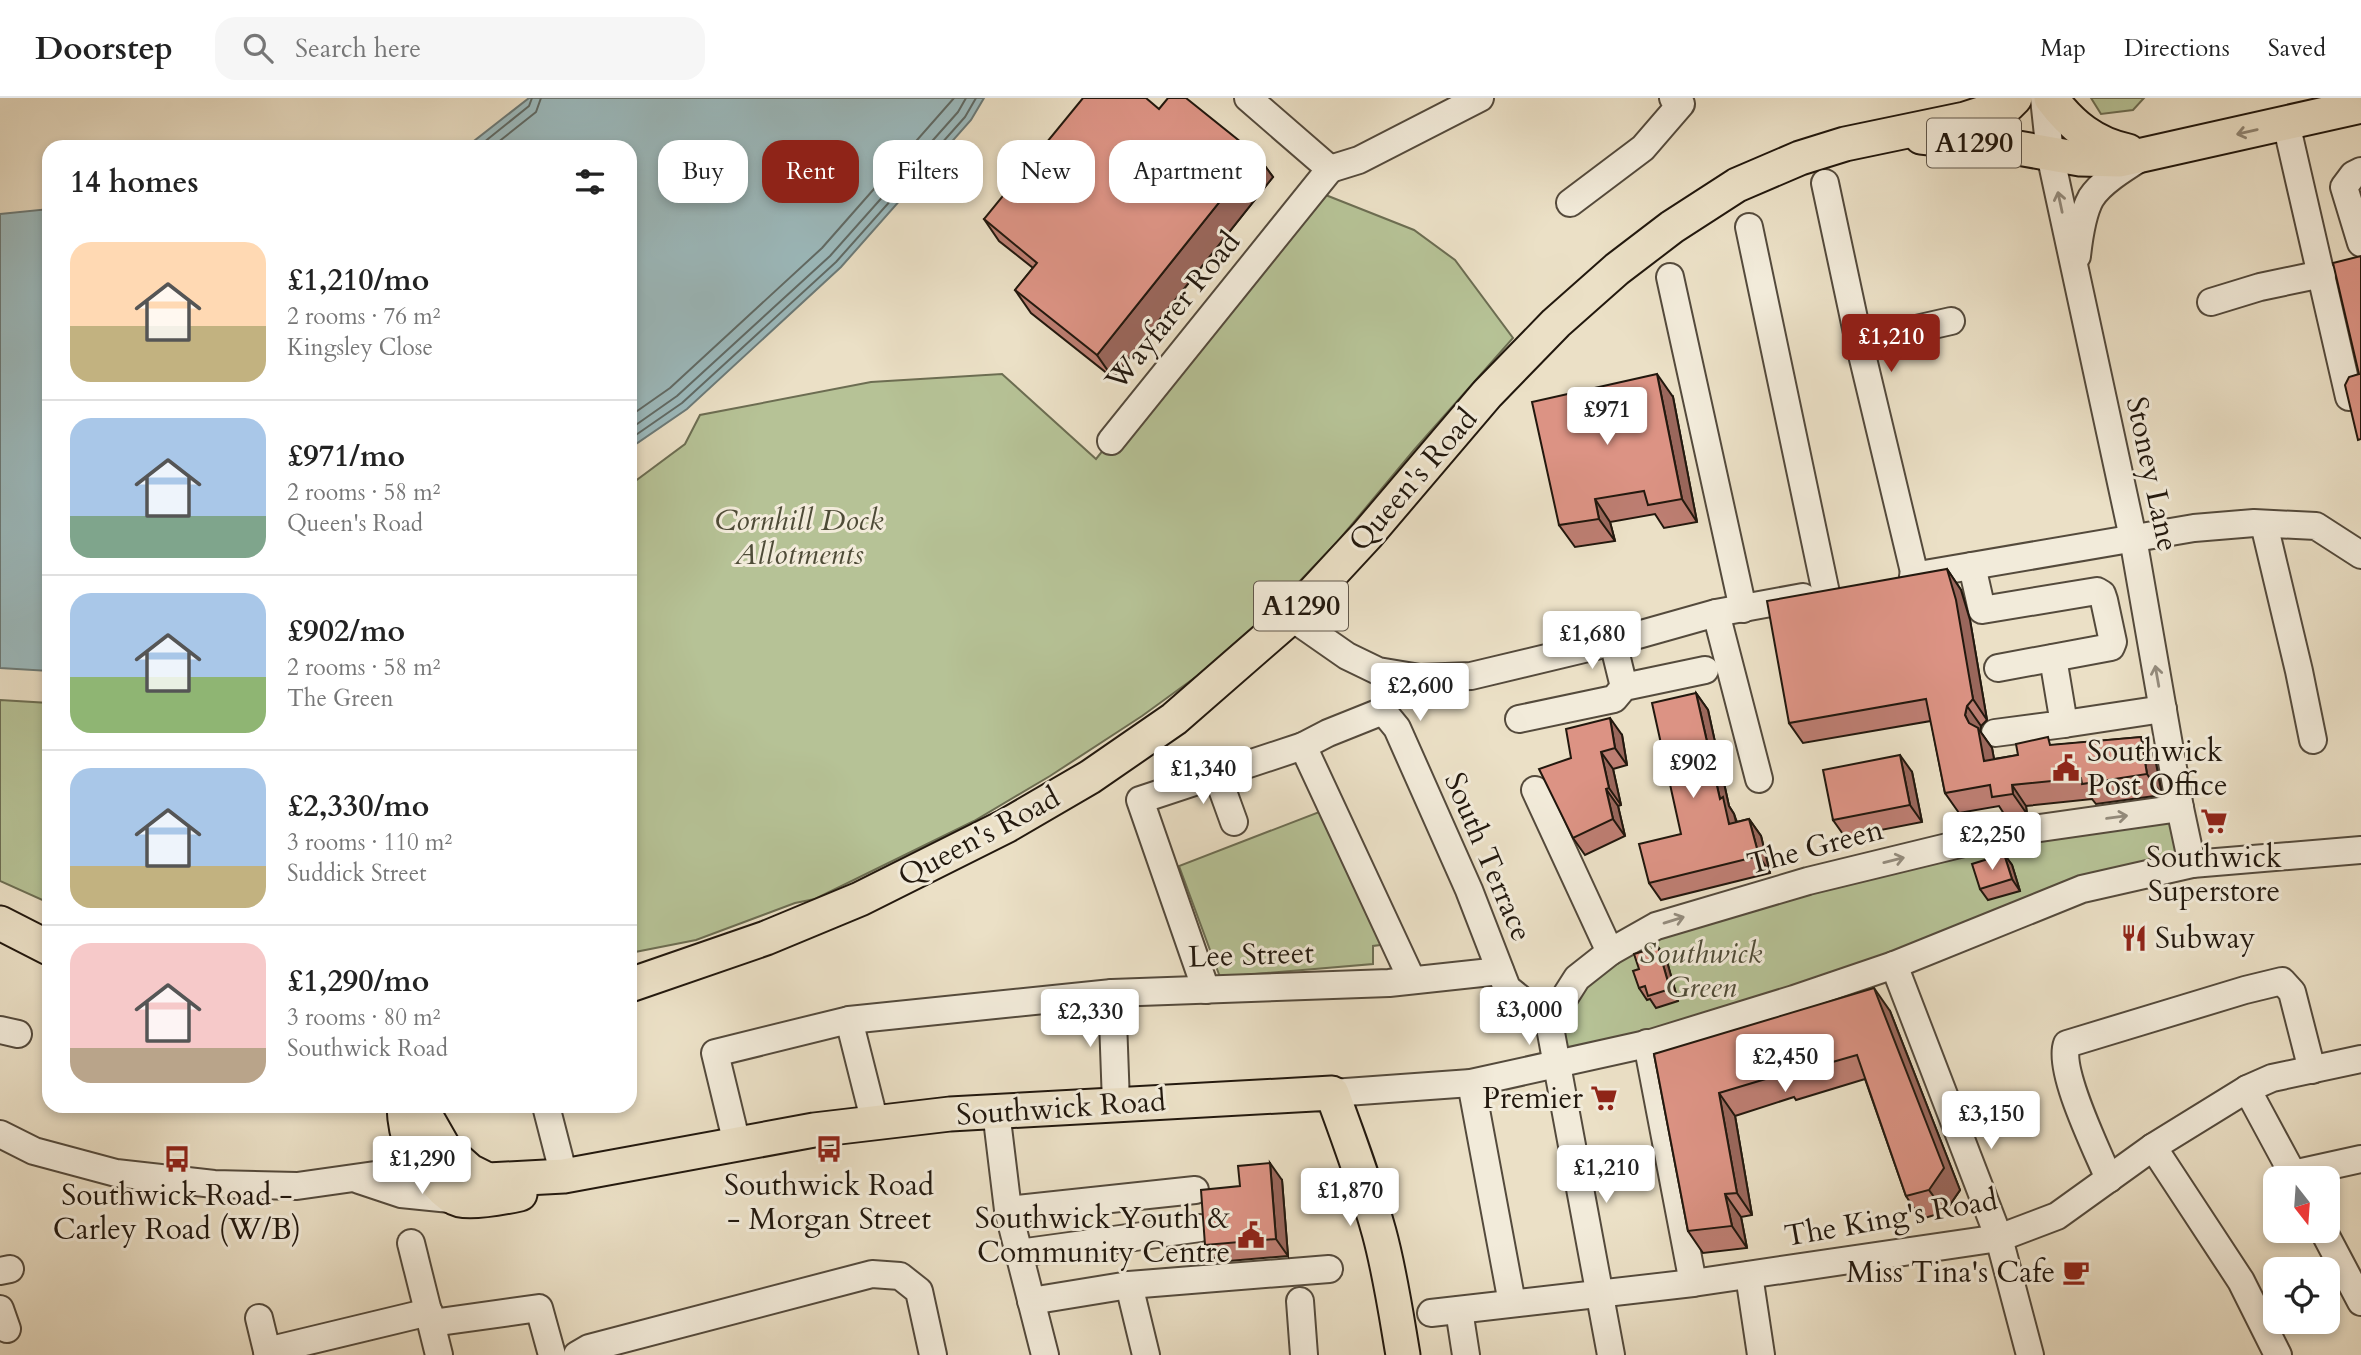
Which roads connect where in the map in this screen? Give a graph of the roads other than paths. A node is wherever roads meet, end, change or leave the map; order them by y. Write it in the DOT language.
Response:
graph roads {
  1 [pos="1248,98"];
  2 [pos="1480,98"];
  3 [pos="2015,98"];
  4 [pos="2044,98"];
  5 [pos="2050,98"];
  6 [pos="1682,100"];
  7 [pos="2361,106"];
  8 [pos="2286,123"];
  9 [pos="1898,134"];
  10 [pos="2050,154"];
  11 [pos="2147,154"];
  12 [pos="1330,169"];
  13 [pos="2361,171"];
  14 [pos="1825,183"];
  15 [pos="1570,203"];
  16 [pos="1749,227"];
  17 [pos="2358,228"];
  18 [pos="2075,268"];
  19 [pos="2322,274"];
  20 [pos="1670,277"];
  21 [pos="2211,303"];
  22 [pos="1951,321"];
  23 [pos="1859,342"];
  24 [pos="2349,397"];
  25 [pos="1111,441"];
  26 [pos="2264,524"];
  27 [pos="2133,538"];
  28 [pos="2361,555"];
  29 [pos="1972,566"];
  30 [pos="1743,609"];
  31 [pos="1716,613"];
  32 [pos="1291,617"];
  33 [pos="1613,642"];
  34 [pos="2053,658"];
  35 [pos="1998,668"];
  36 [pos="1705,670"];
  37 [pos="1624,687"];
  38 [pos="2163,709"];
  39 [pos="1519,719"];
  40 [pos="2064,724"];
  41 [pos="1995,733"];
  42 [pos="2313,740"];
  43 [pos="1303,746"];
  44 [pos="1217,775"];
  45 [pos="1759,779"];
  46 [pos="1535,790"];
  47 [pos="2180,808"];
  48 [pos="1234,822"];
  49 [pos="2361,850"];
  50 [pos="2192,864"];
  51 [pos="0,923"];
  52 [pos="42,944"];
  53 [pos="1610,952"];
  54 [pos="1894,965"];
  55 [pos="1500,971"];
  56 [pos="1412,981"];
  57 [pos="637,983"];
  58 [pos="1206,990"];
  59 [pos="1112,993"];
  60 [pos="849,1020"];
  61 [pos="1549,1022"];
  62 [pos="1647,1043"];
  63 [pos="2361,1059"];
  64 [pos="1558,1064"];
  65 [pos="2312,1070"];
  66 [pos="1471,1083"];
  67 [pos="2247,1088"];
  68 [pos="1332,1093"];
  69 [pos="1116,1103"];
  70 [pos="996,1111"];
  71 [pos="404,1113"];
  72 [pos="424,1113"];
  73 [pos="548,1113"];
  74 [pos="875,1123"];
  75 [pos="0,1134"];
  76 [pos="737,1144"];
  77 [pos="2153,1146"];
  78 [pos="2361,1159"];
  79 [pos="2289,1166"];
  80 [pos="2333,1166"];
  81 [pos="426,1172"];
  82 [pos="564,1176"];
  83 [pos="355,1178"];
  84 [pos="2109,1179"];
  85 [pos="488,1180"];
  86 [pos="1195,1190"];
  87 [pos="460,1200"];
  88 [pos="1008,1210"];
  89 [pos="1200,1227"];
  90 [pos="1999,1238"];
  91 [pos="411,1243"];
  92 [pos="2330,1243"];
  93 [pos="1020,1253"];
  94 [pos="1329,1269"];
  95 [pos="1749,1275"];
  96 [pos="1693,1283"];
  97 [pos="1129,1285"];
  98 [pos="1598,1296"];
  99 [pos="1031,1301"];
  100 [pos="1300,1301"];
  101 [pos="2361,1302"];
  102 [pos="1512,1303"];
  103 [pos="1459,1310"];
  104 [pos="1432,1313"];
  105 [pos="259,1318"];
  106 [pos="430,1318"];
  107 [pos="267,1353"];
  108 [pos="439,1355"];
  109 [pos="552,1355"];
  110 [pos="577,1355"];
  111 [pos="933,1355"];
  112 [pos="1045,1355"];
  113 [pos="1146,1355"];
  114 [pos="1302,1355"];
  115 [pos="1402,1355"];
  116 [pos="1466,1355"];
  117 [pos="1611,1355"];
  118 [pos="1761,1355"];
  119 [pos="2030,1355"];
  120 [pos="2278,1355"];
  1 -- 12 [label="street"];
  2 -- 12 [label="street"];
  3 -- 9 [label="main road, A1290"];
  4 -- 10 [label="street, Stoney Lane"];
  5 -- 11 [label="main road, A1290"];
  6 -- 15 [label="street"];
  7 -- 8 [label="main road, A1290"];
  8 -- 11 [label="main road, A1290, one-way"];
  8 -- 19 [label="street"];
  9 -- 10 [label="main road, A1290"];
  9 -- 32 [label="main road, Queen's Road / A1290"];
  10 -- 11 [label="main road, A1290"];
  18 -- 10 [label="street, Stoney Lane, one-way"];
  11 -- 18 [label="street"];
  12 -- 25 [label="street, Wayfarer Road"];
  13 -- 17 [label="street"];
  14 -- 23 [label="street"];
  16 -- 30 [label="street"];
  18 -- 27 [label="street, Stoney Lane"];
  19 -- 21 [label="street"];
  19 -- 24 [label="street"];
  20 -- 30 [label="street"];
  22 -- 23 [label="street"];
  23 -- 29 [label="street"];
  26 -- 27 [label="street"];
  26 -- 28 [label="street"];
  26 -- 42 [label="street"];
  27 -- 29 [label="street"];
  38 -- 27 [label="street, Stoney Lane, one-way"];
  29 -- 34 [label="street"];
  30 -- 31 [label="street"];
  31 -- 33 [label="street"];
  31 -- 45 [label="street"];
  32 -- 33 [label="street"];
  32 -- 57 [label="main road, Queen's Road / A1290"];
  33 -- 37 [label="street"];
  34 -- 35 [label="street"];
  34 -- 40 [label="street"];
  36 -- 37 [label="street"];
  37 -- 39 [label="street"];
  38 -- 40 [label="street"];
  38 -- 47 [label="street, Stoney Lane"];
  40 -- 41 [label="street"];
  43 -- 44 [label="street, South Terrace"];
  43 -- 55 [label="street, South Terrace"];
  43 -- 56 [label="street"];
  44 -- 48 [label="street"];
  44 -- 58 [label="street, South Terrace"];
  46 -- 53 [label="street"];
  47 -- 50 [label="street, Stoney Lane"];
  53 -- 47 [label="street, The Green, one-way"];
  49 -- 50 [label="street"];
  50 -- 54 [label="street, Southwick Road"];
  51 -- 52 [label="main road"];
  53 -- 61 [label="street, The Green"];
  54 -- 62 [label="street, Southwick Road"];
  54 -- 90 [label="street"];
  55 -- 56 [label="street, Lee Street"];
  55 -- 61 [label="street, South Terrace"];
  56 -- 58 [label="street, Lee Street"];
  58 -- 59 [label="street, Lee Street"];
  59 -- 60 [label="street, Lee Street"];
  59 -- 69 [label="street"];
  60 -- 74 [label="street"];
  60 -- 76 [label="street, Lee Street"];
  61 -- 64 [label="street"];
  62 -- 64 [label="street, Southwick Road"];
  62 -- 96 [label="street"];
  63 -- 65 [label="street, The King's Road"];
  64 -- 66 [label="street, Southwick Road"];
  64 -- 98 [label="street"];
  65 -- 67 [label="street, The King's Road"];
  65 -- 84 [label="street"];
  66 -- 68 [label="street, Southwick Road"];
  66 -- 102 [label="street"];
  67 -- 77 [label="street, The King's Road"];
  67 -- 79 [label="street"];
  68 -- 69 [label="main road, Southwick Road"];
  68 -- 115 [label="main road"];
  69 -- 70 [label="main road, Southwick Road"];
  70 -- 74 [label="main road, Southwick Road"];
  70 -- 88 [label="street"];
  71 -- 81 [label="main road"];
  72 -- 85 [label="main road"];
  73 -- 82 [label="street"];
  74 -- 76 [label="main road, Southwick Road"];
  75 -- 83 [label="street"];
  76 -- 82 [label="main road, Southwick Road"];
  77 -- 84 [label="street, The King's Road"];
  77 -- 120 [label="street"];
  78 -- 80 [label="street"];
  81 -- 83 [label="street"];
  81 -- 85 [label="street"];
  81 -- 87 [label="main road"];
  82 -- 85 [label="main road"];
  82 -- 87 [label="main road"];
  83 -- 87 [label="street"];
  84 -- 90 [label="street, The King's Road"];
  86 -- 88 [label="street"];
  88 -- 93 [label="street"];
  89 -- 93 [label="street"];
  90 -- 95 [label="street, The King's Road"];
  90 -- 119 [label="street"];
  91 -- 106 [label="street"];
  92 -- 101 [label="street"];
  93 -- 99 [label="street"];
  94 -- 97 [label="street"];
  95 -- 96 [label="street, The King's Road"];
  95 -- 118 [label="street"];
  96 -- 98 [label="street, The King's Road"];
  97 -- 99 [label="street"];
  97 -- 113 [label="street"];
  98 -- 102 [label="street, The King's Road"];
  98 -- 117 [label="street"];
  99 -- 112 [label="street"];
  100 -- 114 [label="street"];
  102 -- 103 [label="street, The King's Road"];
  103 -- 104 [label="street, The King's Road"];
  103 -- 116 [label="street"];
  105 -- 107 [label="street"];
  106 -- 107 [label="street"];
  106 -- 108 [label="street"];
  106 -- 109 [label="street"];
  110 -- 111 [label="street"];
}
